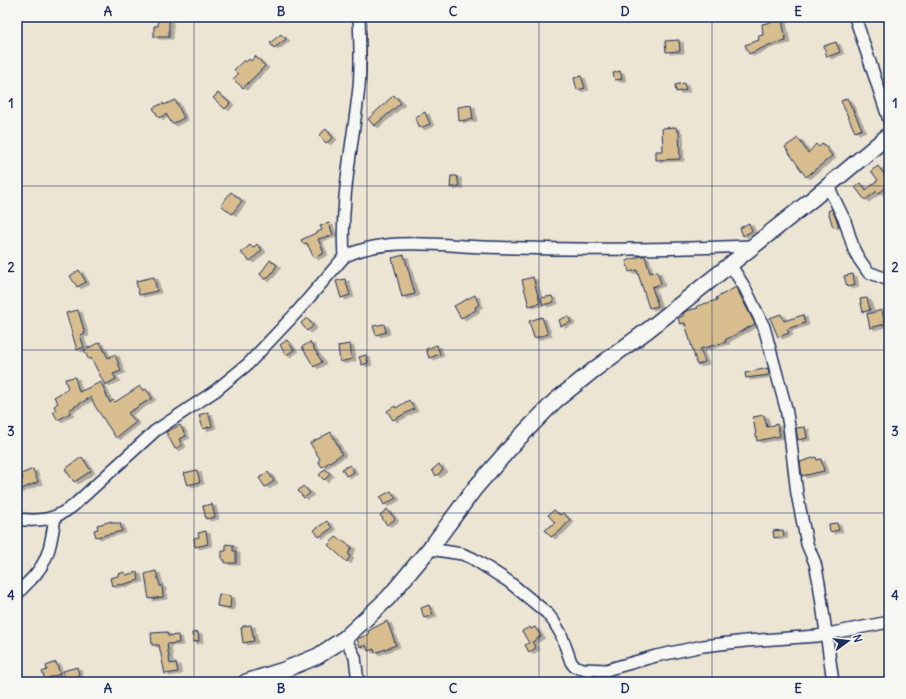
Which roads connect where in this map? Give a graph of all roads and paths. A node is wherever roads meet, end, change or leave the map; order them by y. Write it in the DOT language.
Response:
graph roads {
  1 [pos="359,17"];
  2 [pos="855,17"];
  3 [pos="889,120"];
  4 [pos="889,135"];
  5 [pos="828,186"];
  6 [pos="752,246"];
  7 [pos="344,258"];
  8 [pos="730,264"];
  9 [pos="889,280"];
  10 [pos="55,517"];
  11 [pos="17,519"];
  12 [pos="430,549"];
  13 [pos="17,595"];
  14 [pos="889,622"];
  15 [pos="825,635"];
  16 [pos="345,638"];
  17 [pos="249,682"];
  18 [pos="358,682"];
  19 [pos="833,682"];
  1 -- 7 [label="street"];
  2 -- 3 [label="street"];
  4 -- 5 [label="street"];
  5 -- 6 [label="street"];
  5 -- 9 [label="street"];
  6 -- 7 [label="street"];
  6 -- 8 [label="street"];
  7 -- 10 [label="street"];
  8 -- 12 [label="street"];
  8 -- 15 [label="street"];
  10 -- 11 [label="street"];
  10 -- 13 [label="street"];
  12 -- 15 [label="street"];
  12 -- 16 [label="street"];
  14 -- 15 [label="street"];
  15 -- 19 [label="street"];
  16 -- 17 [label="street"];
  16 -- 18 [label="street"];
}
